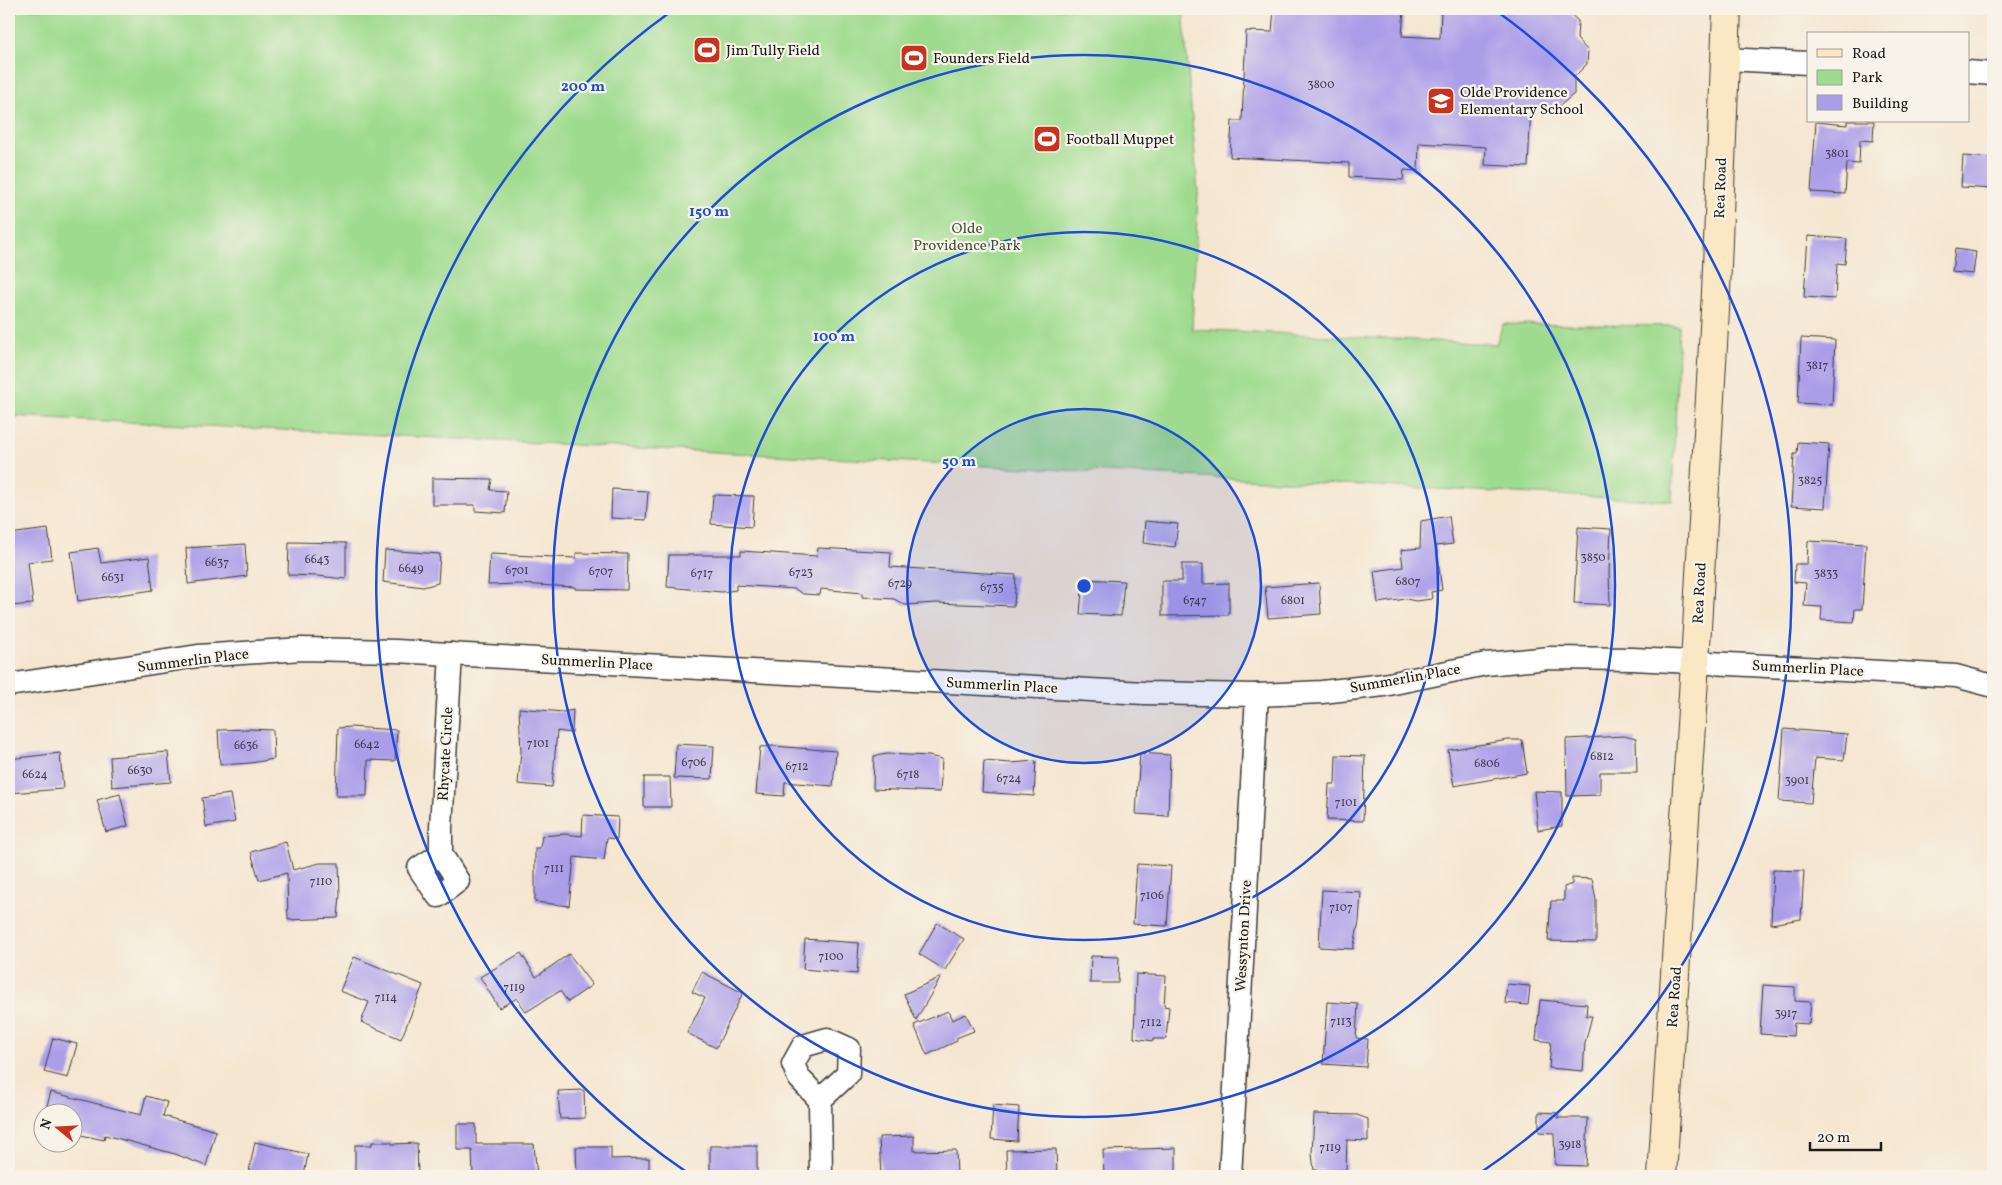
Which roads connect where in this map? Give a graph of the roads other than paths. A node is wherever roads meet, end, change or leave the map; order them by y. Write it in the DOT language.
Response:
graph roads {
  1 [pos="1727,9"];
  2 [pos="1725,59"];
  3 [pos="1807,63"];
  4 [pos="1970,72"];
  5 [pos="1993,74"];
  6 [pos="451,654"];
  7 [pos="1695,663"];
  8 [pos="9,685"];
  9 [pos="1993,686"];
  10 [pos="1257,696"];
  11 [pos="441,854"];
  12 [pos="820,1100"];
  13 [pos="821,1176"];
  14 [pos="1230,1176"];
  15 [pos="1662,1176"];
  1 -- 2 [label="main road, Rea Road"];
  2 -- 3 [label="street"];
  2 -- 7 [label="main road, Rea Road"];
  4 -- 5 [label="street"];
  6 -- 8 [label="street, Summerlin Place"];
  6 -- 10 [label="street, Summerlin Place"];
  6 -- 11 [label="street, Rhycate Circle"];
  7 -- 9 [label="street, Summerlin Place"];
  7 -- 10 [label="street, Summerlin Place"];
  7 -- 15 [label="main road, Rea Road"];
  10 -- 14 [label="street, Wessynton Drive"];
  12 -- 13 [label="street"];
}
